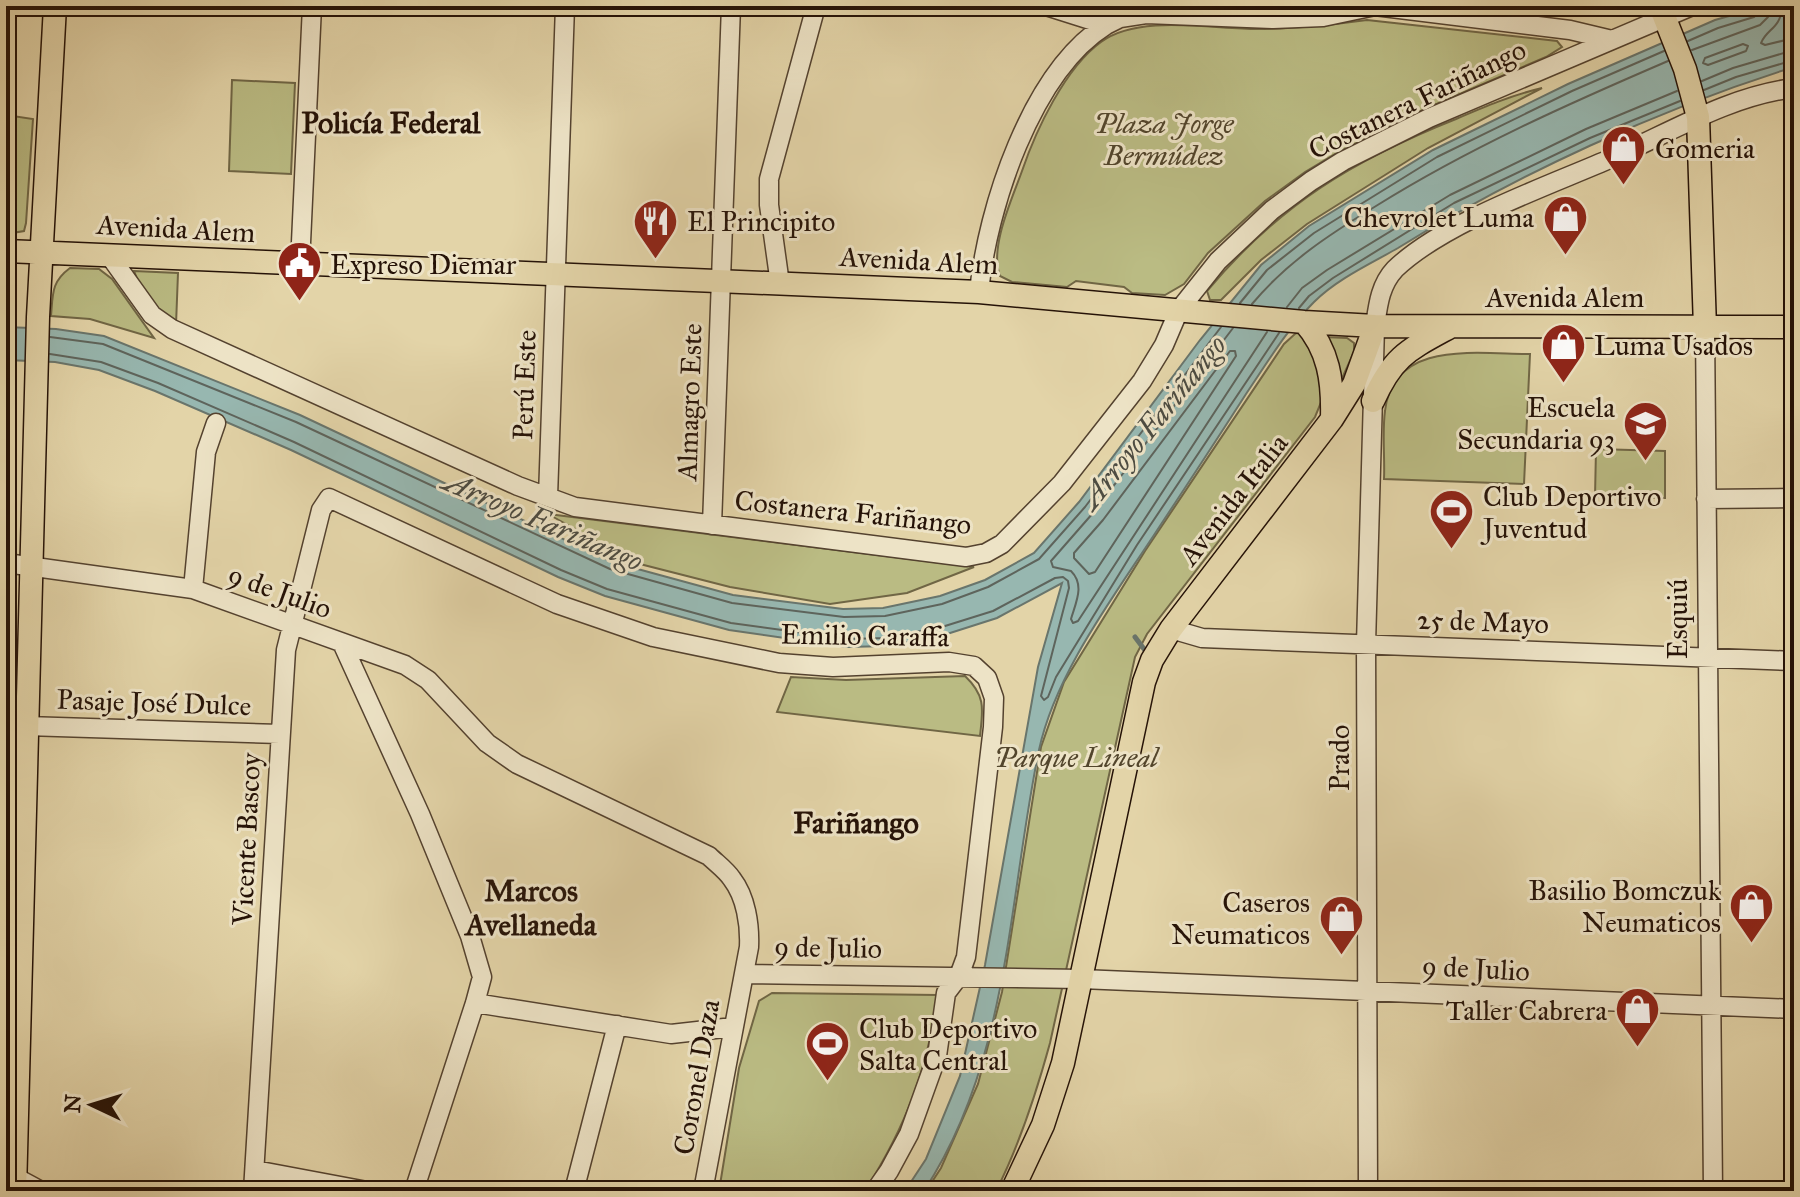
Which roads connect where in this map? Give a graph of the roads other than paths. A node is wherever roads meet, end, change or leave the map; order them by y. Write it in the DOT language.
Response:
graph roads {
  1 [pos="55,6"];
  2 [pos="312,6"];
  3 [pos="565,6"];
  4 [pos="731,6"];
  5 [pos="816,6"];
  6 [pos="1046,6"];
  7 [pos="1375,6"];
  8 [pos="1692,6"];
  9 [pos="1666,19"];
  10 [pos="1106,25"];
  11 [pos="1612,40"];
  12 [pos="1794,88"];
  13 [pos="1696,111"];
  14 [pos="6,251"];
  15 [pos="41,252"];
  16 [pos="109,255"];
  17 [pos="300,264"];
  18 [pos="557,275"];
  19 [pos="722,282"];
  20 [pos="780,284"];
  21 [pos="979,292"];
  22 [pos="1179,310"];
  23 [pos="1304,322"];
  24 [pos="1375,326"];
  25 [pos="1451,326"];
  26 [pos="1794,327"];
  27 [pos="1705,328"];
  28 [pos="1373,401"];
  29 [pos="1332,419"];
  30 [pos="216,423"];
  31 [pos="548,497"];
  32 [pos="329,498"];
  33 [pos="1794,498"];
  34 [pos="1706,499"];
  35 [pos="712,525"];
  36 [pos="6,563"];
  37 [pos="30,566"];
  38 [pos="193,589"];
  39 [pos="291,625"];
  40 [pos="1171,629"];
  41 [pos="342,643"];
  42 [pos="1366,644"];
  43 [pos="1707,658"];
  44 [pos="1794,661"];
  45 [pos="26,726"];
  46 [pos="280,734"];
  47 [pos="744,974"];
  48 [pos="969,976"];
  49 [pos="1081,979"];
  50 [pos="1368,991"];
  51 [pos="475,1003"];
  52 [pos="1712,1006"];
  53 [pos="1794,1009"];
  54 [pos="617,1025"];
  55 [pos="733,1027"];
  56 [pos="255,1170"];
  57 [pos="15,1184"];
  58 [pos="1013,1190"];
  59 [pos="41,1191"];
  60 [pos="253,1191"];
  61 [pos="367,1191"];
  62 [pos="414,1191"];
  63 [pos="574,1191"];
  64 [pos="703,1191"];
  65 [pos="875,1191"];
  66 [pos="1368,1191"];
  67 [pos="1713,1191"];
  1 -- 15 [label="main road"];
  2 -- 17 [label="street"];
  3 -- 18 [label="street, Perú Este"];
  4 -- 19 [label="street, Almagro Este"];
  5 -- 20 [label="street"];
  6 -- 10 [label="street"];
  7 -- 10 [label="street"];
  7 -- 11 [label="street"];
  8 -- 9 [label="street, Costanera Fariñango"];
  9 -- 11 [label="street, Costanera Fariñango"];
  9 -- 13 [label="main road, Esquiú"];
  10 -- 21 [label="street"];
  11 -- 22 [label="street, Costanera Fariñango"];
  12 -- 13 [label="street, Avenida Italia"];
  13 -- 24 [label="street, Avenida Italia"];
  13 -- 27 [label="main road, Esquiú"];
  14 -- 15 [label="main road, Avenida Alem"];
  15 -- 16 [label="main road, Avenida Alem"];
  15 -- 37 [label="main road"];
  16 -- 17 [label="main road, Avenida Alem"];
  16 -- 31 [label="street, Costanera Fariñango"];
  17 -- 18 [label="main road, Avenida Alem"];
  18 -- 19 [label="main road, Avenida Alem"];
  18 -- 31 [label="street, Perú Este"];
  19 -- 20 [label="main road, Avenida Alem"];
  19 -- 35 [label="street, Almagro Este"];
  20 -- 21 [label="main road, Avenida Alem"];
  21 -- 22 [label="main road, Avenida Alem"];
  22 -- 23 [label="main road, Avenida Alem"];
  22 -- 35 [label="street, Costanera Fariñango"];
  23 -- 24 [label="main road, Avenida Alem"];
  23 -- 29 [label="main road"];
  24 -- 25 [label="main road, Avenida Alem"];
  24 -- 28 [label="street, Prado"];
  24 -- 29 [label="main road, Avenida Italia"];
  25 -- 27 [label="main road, Avenida Alem"];
  25 -- 28 [label="main road"];
  26 -- 27 [label="main road, Avenida Alem"];
  27 -- 34 [label="street, Esquiú"];
  28 -- 42 [label="street, Prado"];
  29 -- 40 [label="main road, Avenida Italia"];
  30 -- 38 [label="street"];
  31 -- 35 [label="street, Costanera Fariñango"];
  32 -- 39 [label="street, Vicente Bascoy"];
  32 -- 48 [label="street, Emilio Caraffa"];
  33 -- 34 [label="street"];
  34 -- 43 [label="street, Esquiú"];
  36 -- 37 [label="street, 9 de Julio"];
  37 -- 38 [label="street, 9 de Julio"];
  37 -- 45 [label="main road"];
  38 -- 39 [label="street, 9 de Julio"];
  39 -- 41 [label="street, 9 de Julio"];
  39 -- 46 [label="street, Vicente Bascoy"];
  40 -- 42 [label="street, 25 de Mayo"];
  40 -- 49 [label="main road, Avenida Italia"];
  41 -- 47 [label="street, 9 de Julio"];
  41 -- 51 [label="street"];
  42 -- 43 [label="street, 25 de Mayo"];
  42 -- 50 [label="street, Prado"];
  43 -- 44 [label="street, 25 de Mayo"];
  43 -- 52 [label="street, Esquiú"];
  45 -- 46 [label="street, Pasaje José Dulce"];
  45 -- 57 [label="main road"];
  46 -- 56 [label="street, Vicente Bascoy"];
  47 -- 48 [label="street, 9 de Julio"];
  47 -- 55 [label="street, Coronel Daza"];
  48 -- 49 [label="street, 9 de Julio"];
  48 -- 65 [label="street, Emilio Caraffa"];
  49 -- 50 [label="street, 9 de Julio"];
  49 -- 58 [label="main road, Avenida Italia"];
  50 -- 52 [label="street, 9 de Julio"];
  50 -- 66 [label="street, Prado"];
  51 -- 54 [label="street"];
  51 -- 62 [label="street"];
  52 -- 53 [label="street, 9 de Julio"];
  52 -- 67 [label="street, Esquiú"];
  54 -- 55 [label="street"];
  54 -- 63 [label="street"];
  55 -- 64 [label="street, Coronel Daza"];
  56 -- 60 [label="street, Vicente Bascoy"];
  56 -- 61 [label="street"];
  57 -- 59 [label="street"];
}
